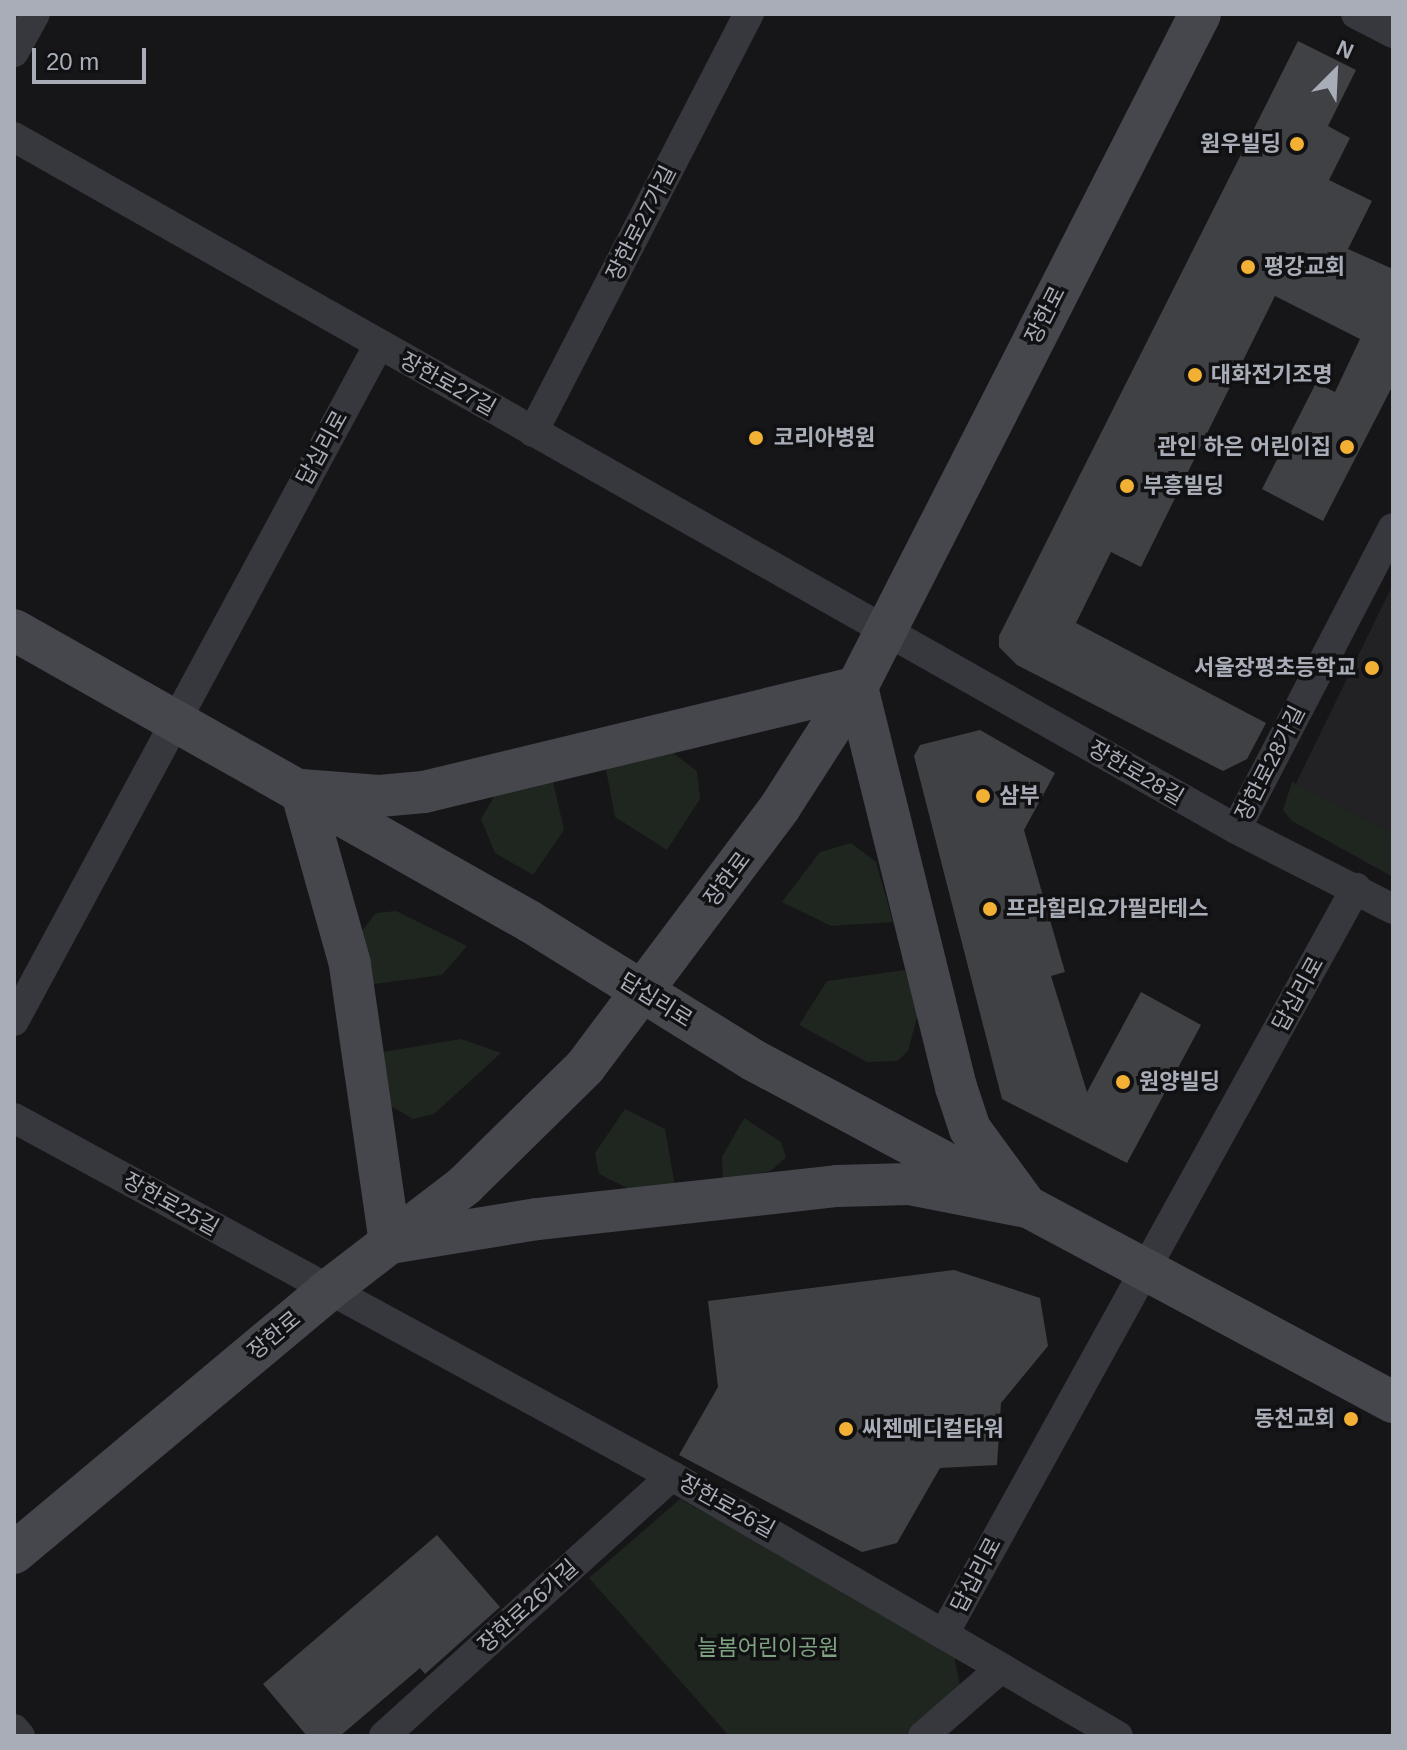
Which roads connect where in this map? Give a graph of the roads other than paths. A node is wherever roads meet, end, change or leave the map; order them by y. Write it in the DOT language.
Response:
graph roads {
  1 [pos="35,14"];
  2 [pos="749,14"];
  3 [pos="1200,14"];
  4 [pos="1356,14"];
  5 [pos="1393,33"];
  6 [pos="14,52"];
  7 [pos="14,137"];
  8 [pos="378,346"];
  9 [pos="533,432"];
  10 [pos="1393,528"];
  11 [pos="884,629"];
  12 [pos="14,630"];
  13 [pos="857,687"];
  14 [pos="175,720"];
  15 [pos="301,790"];
  16 [pos="1236,829"];
  17 [pos="1356,888"];
  18 [pos="1393,909"];
  19 [pos="642,991"];
  20 [pos="14,1021"];
  21 [pos="14,1118"];
  22 [pos="1027,1207"];
  23 [pos="390,1243"];
  24 [pos="1144,1266"];
  25 [pos="327,1291"];
  26 [pos="1393,1402"];
  27 [pos="672,1476"];
  28 [pos="14,1553"];
  29 [pos="946,1630"];
  30 [pos="999,1670"];
  31 [pos="14,1729"];
  32 [pos="20,1736"];
  33 [pos="384,1736"];
  34 [pos="923,1736"];
  35 [pos="1118,1736"];
  1 -- 6 [label="street"];
  2 -- 9 [label="street, 장한로27가길"];
  3 -- 11 [label="main road, 장한로"];
  4 -- 5 [label="street"];
  7 -- 8 [label="street, 장한로27길"];
  8 -- 9 [label="street, 장한로27길"];
  8 -- 14 [label="street, 답십리로"];
  9 -- 11 [label="street, 장한로27길"];
  10 -- 16 [label="street, 장한로28가길"];
  11 -- 13 [label="main road, 장한로"];
  11 -- 16 [label="street, 장한로28길"];
  12 -- 14 [label="main road, 답십리로"];
  13 -- 15 [label="main road"];
  13 -- 19 [label="main road, 장한로"];
  13 -- 22 [label="main road"];
  14 -- 15 [label="main road, 답십리로"];
  14 -- 20 [label="street, 답십리로"];
  15 -- 19 [label="main road, 답십리로"];
  15 -- 23 [label="main road"];
  16 -- 17 [label="street, 장한로28길"];
  17 -- 18 [label="street, 장한로28길"];
  17 -- 24 [label="street, 답십리로"];
  19 -- 22 [label="main road, 답십리로"];
  19 -- 23 [label="main road, 장한로"];
  21 -- 25 [label="street, 장한로25길"];
  22 -- 23 [label="main road"];
  22 -- 24 [label="main road, 답십리로"];
  23 -- 25 [label="main road, 장한로"];
  24 -- 26 [label="main road, 답십리로"];
  24 -- 29 [label="street, 답십리로"];
  25 -- 27 [label="street, 장한로26길"];
  25 -- 28 [label="main road, 장한로"];
  27 -- 29 [label="street, 장한로26길"];
  27 -- 33 [label="street, 장한로26가길"];
  29 -- 30 [label="street, 장한로26길"];
  30 -- 34 [label="street"];
  30 -- 35 [label="street, 장한로26길"];
  31 -- 32 [label="street"];
}
